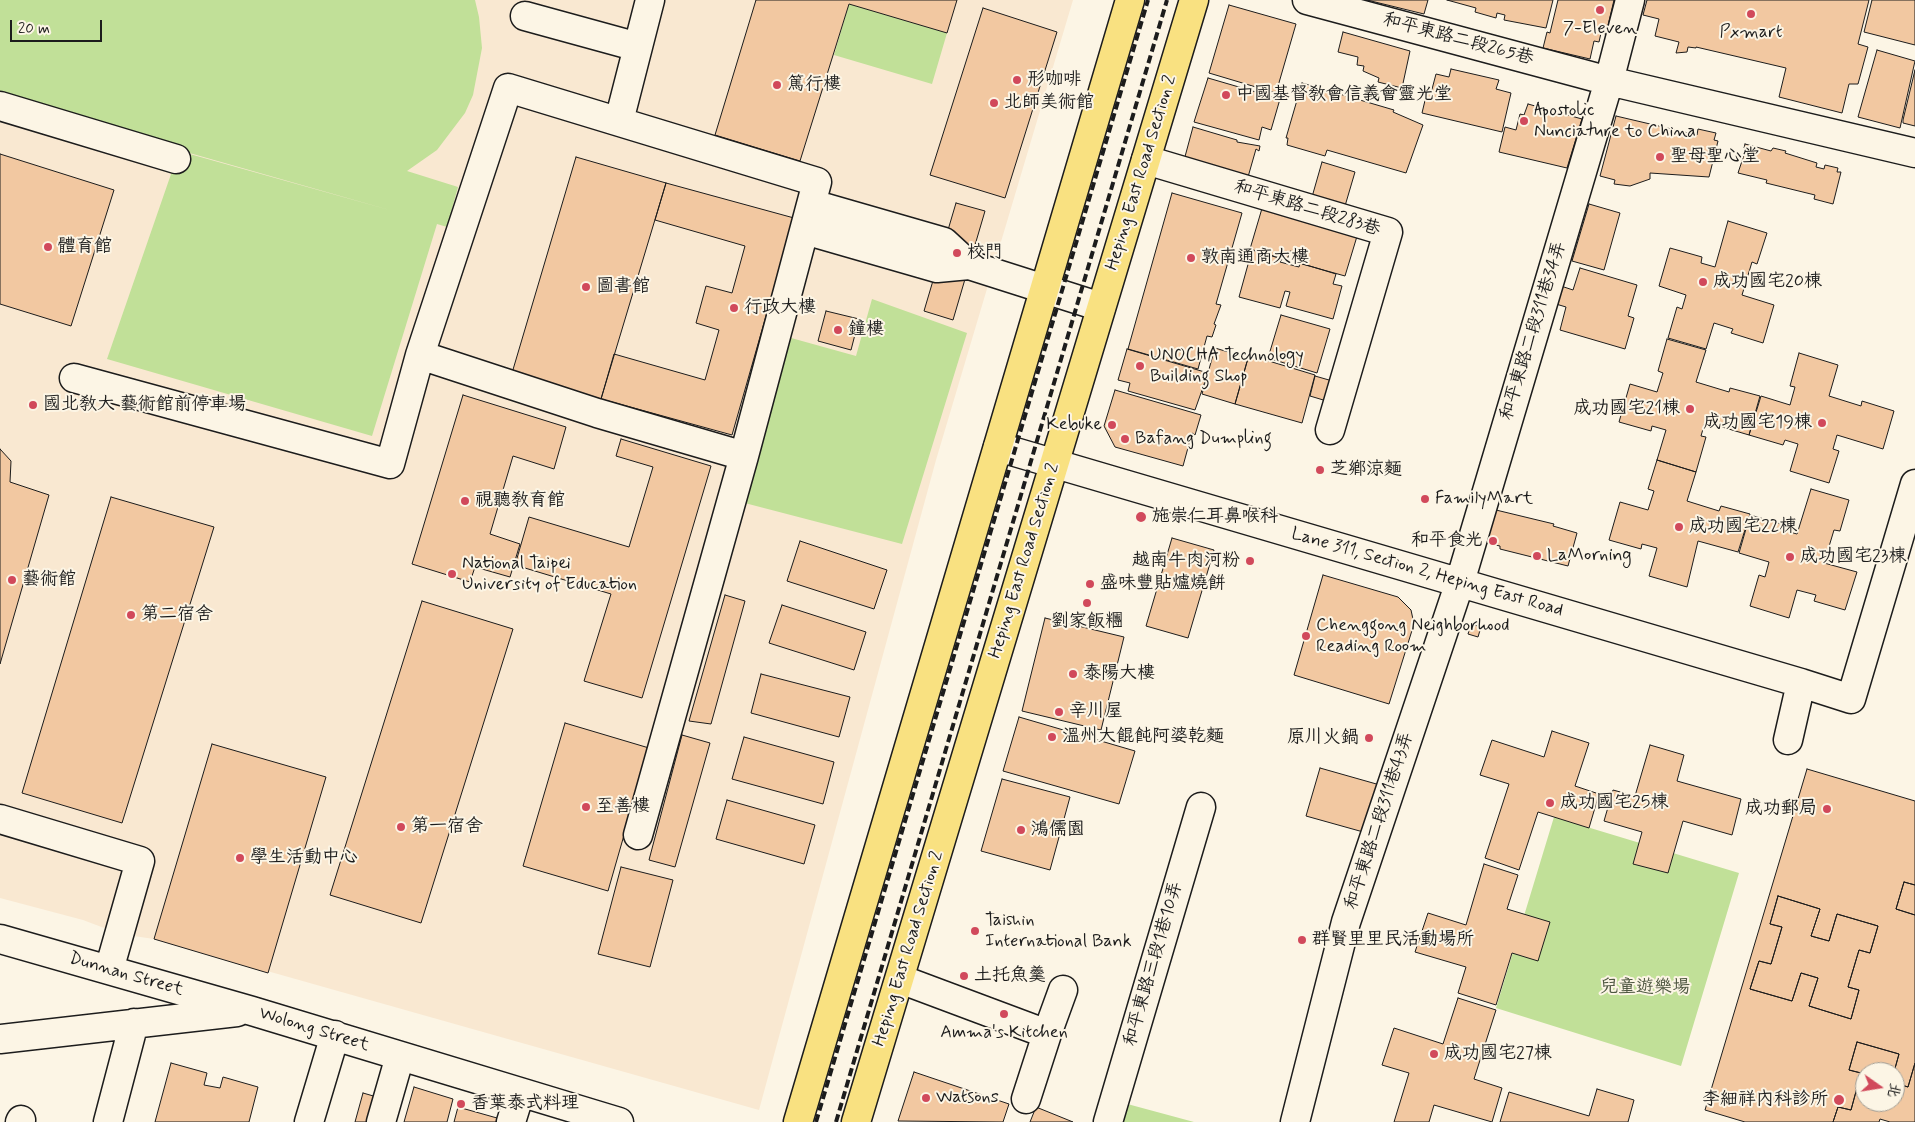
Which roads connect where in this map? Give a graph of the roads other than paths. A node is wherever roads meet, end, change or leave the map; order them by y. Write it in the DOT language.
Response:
graph roads {
  1 [pos="650,0"];
  2 [pos="1130,0"];
  3 [pos="1194,0"];
  4 [pos="1307,0"];
  5 [pos="1630,0"];
  6 [pos="526,16"];
  7 [pos="638,47"];
  8 [pos="1609,81"];
  9 [pos="0,106"];
  10 [pos="606,125"];
  11 [pos="1915,153"];
  12 [pos="176,159"];
  13 [pos="1146,160"];
  14 [pos="812,204"];
  15 [pos="805,230"];
  16 [pos="969,265"];
  17 [pos="1044,289"];
  18 [pos="1101,307"];
  19 [pos="420,355"];
  20 [pos="74,378"];
  21 [pos="551,388"];
  22 [pos="656,428"];
  23 [pos="1330,430"];
  24 [pos="998,447"];
  25 [pos="744,456"];
  26 [pos="1054,464"];
  27 [pos="1915,484"];
  28 [pos="1460,582"];
  29 [pos="1801,683"];
  30 [pos="1788,740"];
  31 [pos="1200,807"];
  32 [pos="0,819"];
  33 [pos="638,835"];
  34 [pos="0,939"];
  35 [pos="109,970"];
  36 [pos="900,979"];
  37 [pos="1063,990"];
  38 [pos="252,1010"];
  39 [pos="134,1023"];
  40 [pos="1047,1034"];
  41 [pos="335,1035"];
  42 [pos="0,1039"];
  43 [pos="400,1056"];
  44 [pos="520,1093"];
  45 [pos="1026,1099"];
  46 [pos="108,1122"];
  47 [pos="309,1122"];
  48 [pos="381,1122"];
  49 [pos="511,1122"];
  50 [pos="619,1122"];
  51 [pos="798,1122"];
  52 [pos="856,1122"];
  53 [pos="1108,1122"];
  54 [pos="1295,1122"];
  1 -- 7 [label="street"];
  2 -- 17 [label="main road"];
  3 -- 13 [label="main road, Heping East Road Section 2"];
  4 -- 8 [label="street, 和平東路二段265巷"];
  5 -- 8 [label="street, 和平東路二段311巷34弄"];
  6 -- 7 [label="street"];
  7 -- 10 [label="street"];
  8 -- 11 [label="street, 和平東路二段265巷"];
  8 -- 28 [label="street, 和平東路二段311巷34弄"];
  9 -- 12 [label="street"];
  10 -- 14 [label="street"];
  10 -- 19 [label="street"];
  13 -- 18 [label="main road, Heping East Road Section 2"];
  13 -- 23 [label="street, 和平東路二段283巷"];
  14 -- 15 [label="street"];
  14 -- 16 [label="street"];
  15 -- 16 [label="street"];
  15 -- 25 [label="street"];
  16 -- 17 [label="street"];
  17 -- 18 [label="street"];
  17 -- 24 [label="main road"];
  18 -- 26 [label="main road, Heping East Road Section 2"];
  19 -- 20 [label="street"];
  19 -- 22 [label="street"];
  21 -- 22 [label="street"];
  22 -- 25 [label="street"];
  24 -- 26 [label="street, Lane 311, Section 2, Heping East Road"];
  24 -- 51 [label="main road"];
  25 -- 33 [label="street"];
  26 -- 28 [label="street, Lane 311, Section 2, Heping East Road"];
  26 -- 36 [label="main road, Heping East Road Section 2"];
  27 -- 29 [label="street, Lane 311, Section 2, Heping East Road"];
  28 -- 29 [label="street, Lane 311, Section 2, Heping East Road"];
  28 -- 54 [label="street, 和平東路二段311巷43弄"];
  29 -- 30 [label="street"];
  31 -- 53 [label="street, 和平東路三段1巷10弄"];
  32 -- 35 [label="street"];
  34 -- 35 [label="street, Dunnan Street"];
  35 -- 38 [label="street, Dunnan Street"];
  36 -- 40 [label="street"];
  36 -- 52 [label="main road, Heping East Road Section 2"];
  37 -- 40 [label="street"];
  38 -- 39 [label="street, Wolong Street"];
  38 -- 41 [label="street, Wolong Street"];
  39 -- 42 [label="street, Wolong Street"];
  39 -- 46 [label="street"];
  40 -- 45 [label="street"];
  41 -- 43 [label="street, Wolong Street"];
  41 -- 47 [label="street"];
  43 -- 44 [label="street, Wolong Street"];
  43 -- 48 [label="street"];
  44 -- 49 [label="street"];
  44 -- 50 [label="street, Wolong Street"];
}
